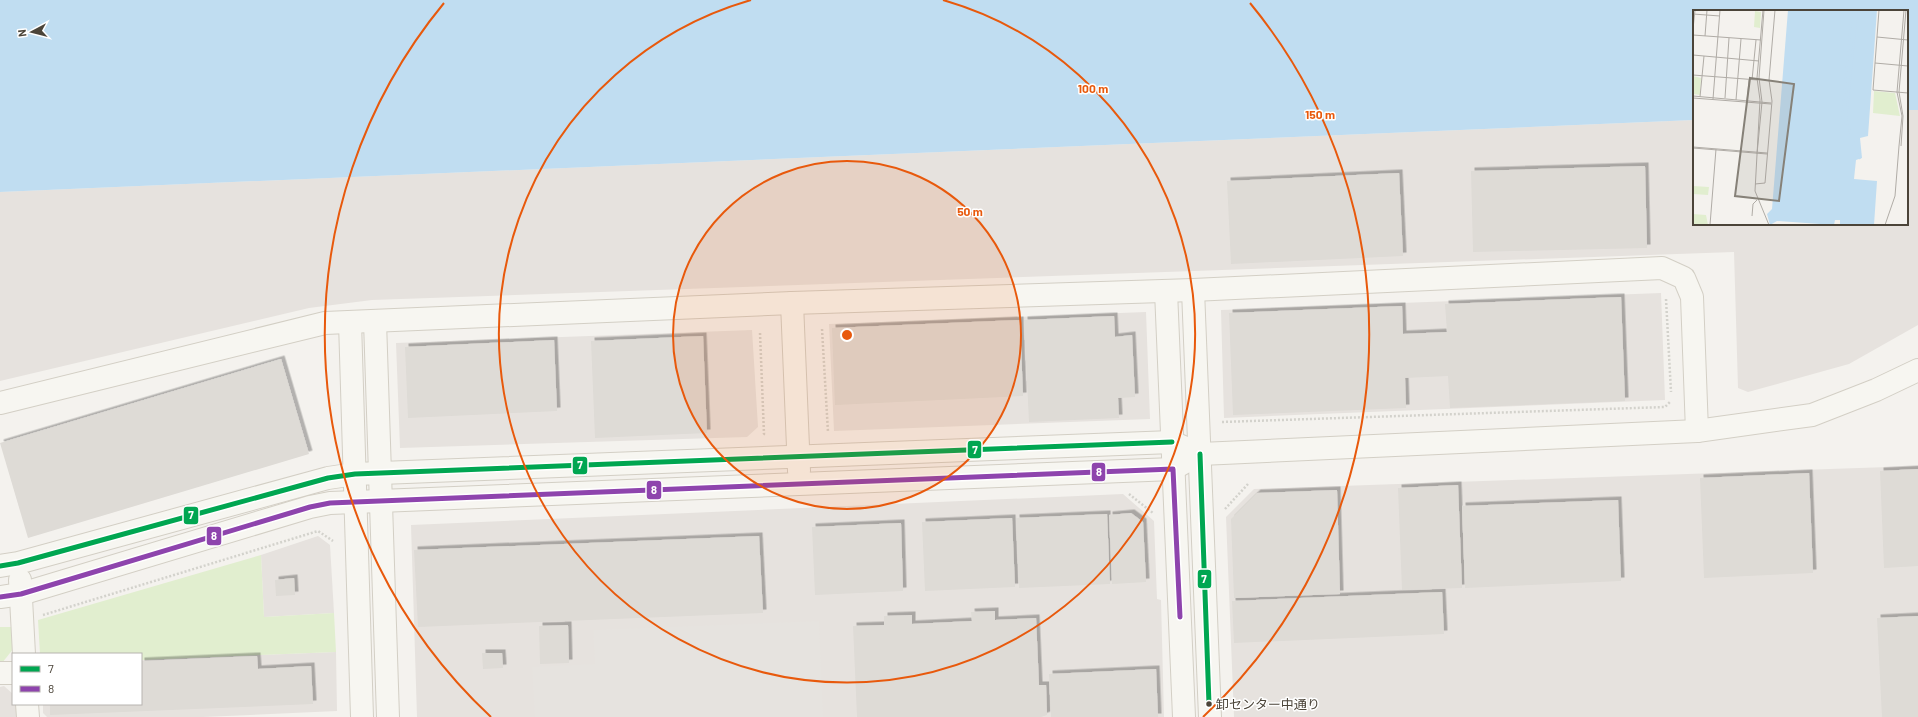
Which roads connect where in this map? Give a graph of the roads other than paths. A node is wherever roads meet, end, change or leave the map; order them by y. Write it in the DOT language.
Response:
graph roads {
  1 [pos="1193,290"];
  2 [pos="1166,291"];
  3 [pos="792,303"];
  4 [pos="375,321"];
  5 [pos="350,322"];
  6 [pos="1918,370"];
  7 [pos="0,403"];
  8 [pos="1697,430"];
  9 [pos="1172,442"];
  10 [pos="1200,454"];
  11 [pos="799,456"];
  12 [pos="1173,469"];
  13 [pos="380,472"];
  14 [pos="356,474"];
  15 [pos="800,484"];
  16 [pos="381,501"];
  17 [pos="356,502"];
  18 [pos="9,565"];
  19 [pos="10,596"];
  20 [pos="24,653"];
  21 [pos="0,673"];
  22 [pos="12,673"];
  23 [pos="27,705"];
  24 [pos="28,717"];
  25 [pos="362,717"];
  26 [pos="388,717"];
  27 [pos="1184,717"];
  28 [pos="1210,717"];
  1 -- 2 [label="street"];
  1 -- 8 [label="street"];
  1 -- 10 [label="street"];
  2 -- 3 [label="street"];
  2 -- 9 [label="street"];
  3 -- 4 [label="street"];
  3 -- 11 [label="street"];
  4 -- 5 [label="street"];
  4 -- 13 [label="street"];
  5 -- 7 [label="street"];
  5 -- 14 [label="street"];
  6 -- 8 [label="street"];
  8 -- 10 [label="street"];
  9 -- 10 [label="street"];
  9 -- 11 [label="street"];
  9 -- 12 [label="street"];
  10 -- 12 [label="street"];
  10 -- 28 [label="street"];
  11 -- 13 [label="street"];
  11 -- 15 [label="street"];
  12 -- 15 [label="street"];
  12 -- 27 [label="street"];
  13 -- 14 [label="street"];
  13 -- 16 [label="street"];
  14 -- 17 [label="street"];
  14 -- 18 [label="street"];
  15 -- 16 [label="street"];
  16 -- 17 [label="street"];
  16 -- 26 [label="street"];
  17 -- 19 [label="street"];
  17 -- 25 [label="street"];
  18 -- 19 [label="street"];
  19 -- 20 [label="street"];
  21 -- 22 [label="street"];
  23 -- 24 [label="street"];
}
